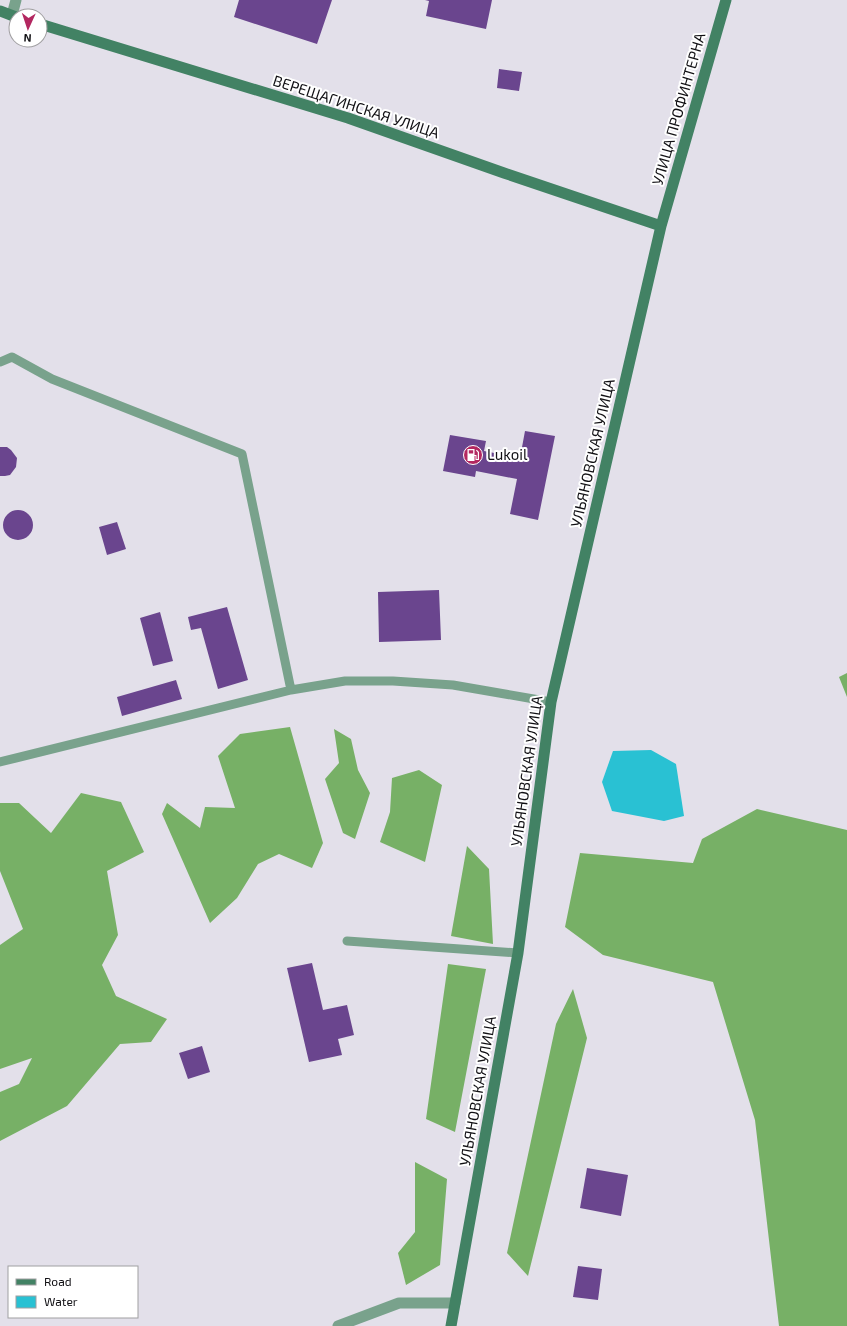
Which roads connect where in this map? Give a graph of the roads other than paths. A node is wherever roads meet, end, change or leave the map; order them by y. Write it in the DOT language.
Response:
graph roads {
  1 [pos="726,0"];
  2 [pos="48,26"];
  3 [pos="661,226"];
  4 [pos="0,362"];
  5 [pos="291,690"];
  6 [pos="551,702"];
  7 [pos="0,762"];
  8 [pos="347,941"];
  9 [pos="518,953"];
  10 [pos="455,1303"];
  11 [pos="338,1326"];
  12 [pos="451,1326"];
  1 -- 3 [label="main road, УЛИЦА ПРОФИНТЕРНА"];
  2 -- 3 [label="main road, ВЕРЕЩАГИНСКАЯ УЛИЦА"];
  3 -- 6 [label="main road, УЛЬЯНОВСКАЯ УЛИЦА"];
  4 -- 5 [label="lane"];
  5 -- 6 [label="lane"];
  5 -- 7 [label="lane"];
  6 -- 9 [label="main road, УЛЬЯНОВСКАЯ УЛИЦА"];
  8 -- 9 [label="lane"];
  9 -- 10 [label="main road, УЛЬЯНОВСКАЯ УЛИЦА"];
  10 -- 11 [label="street"];
  10 -- 12 [label="main road, УЛЬЯНОВСКАЯ УЛИЦА"];
}
